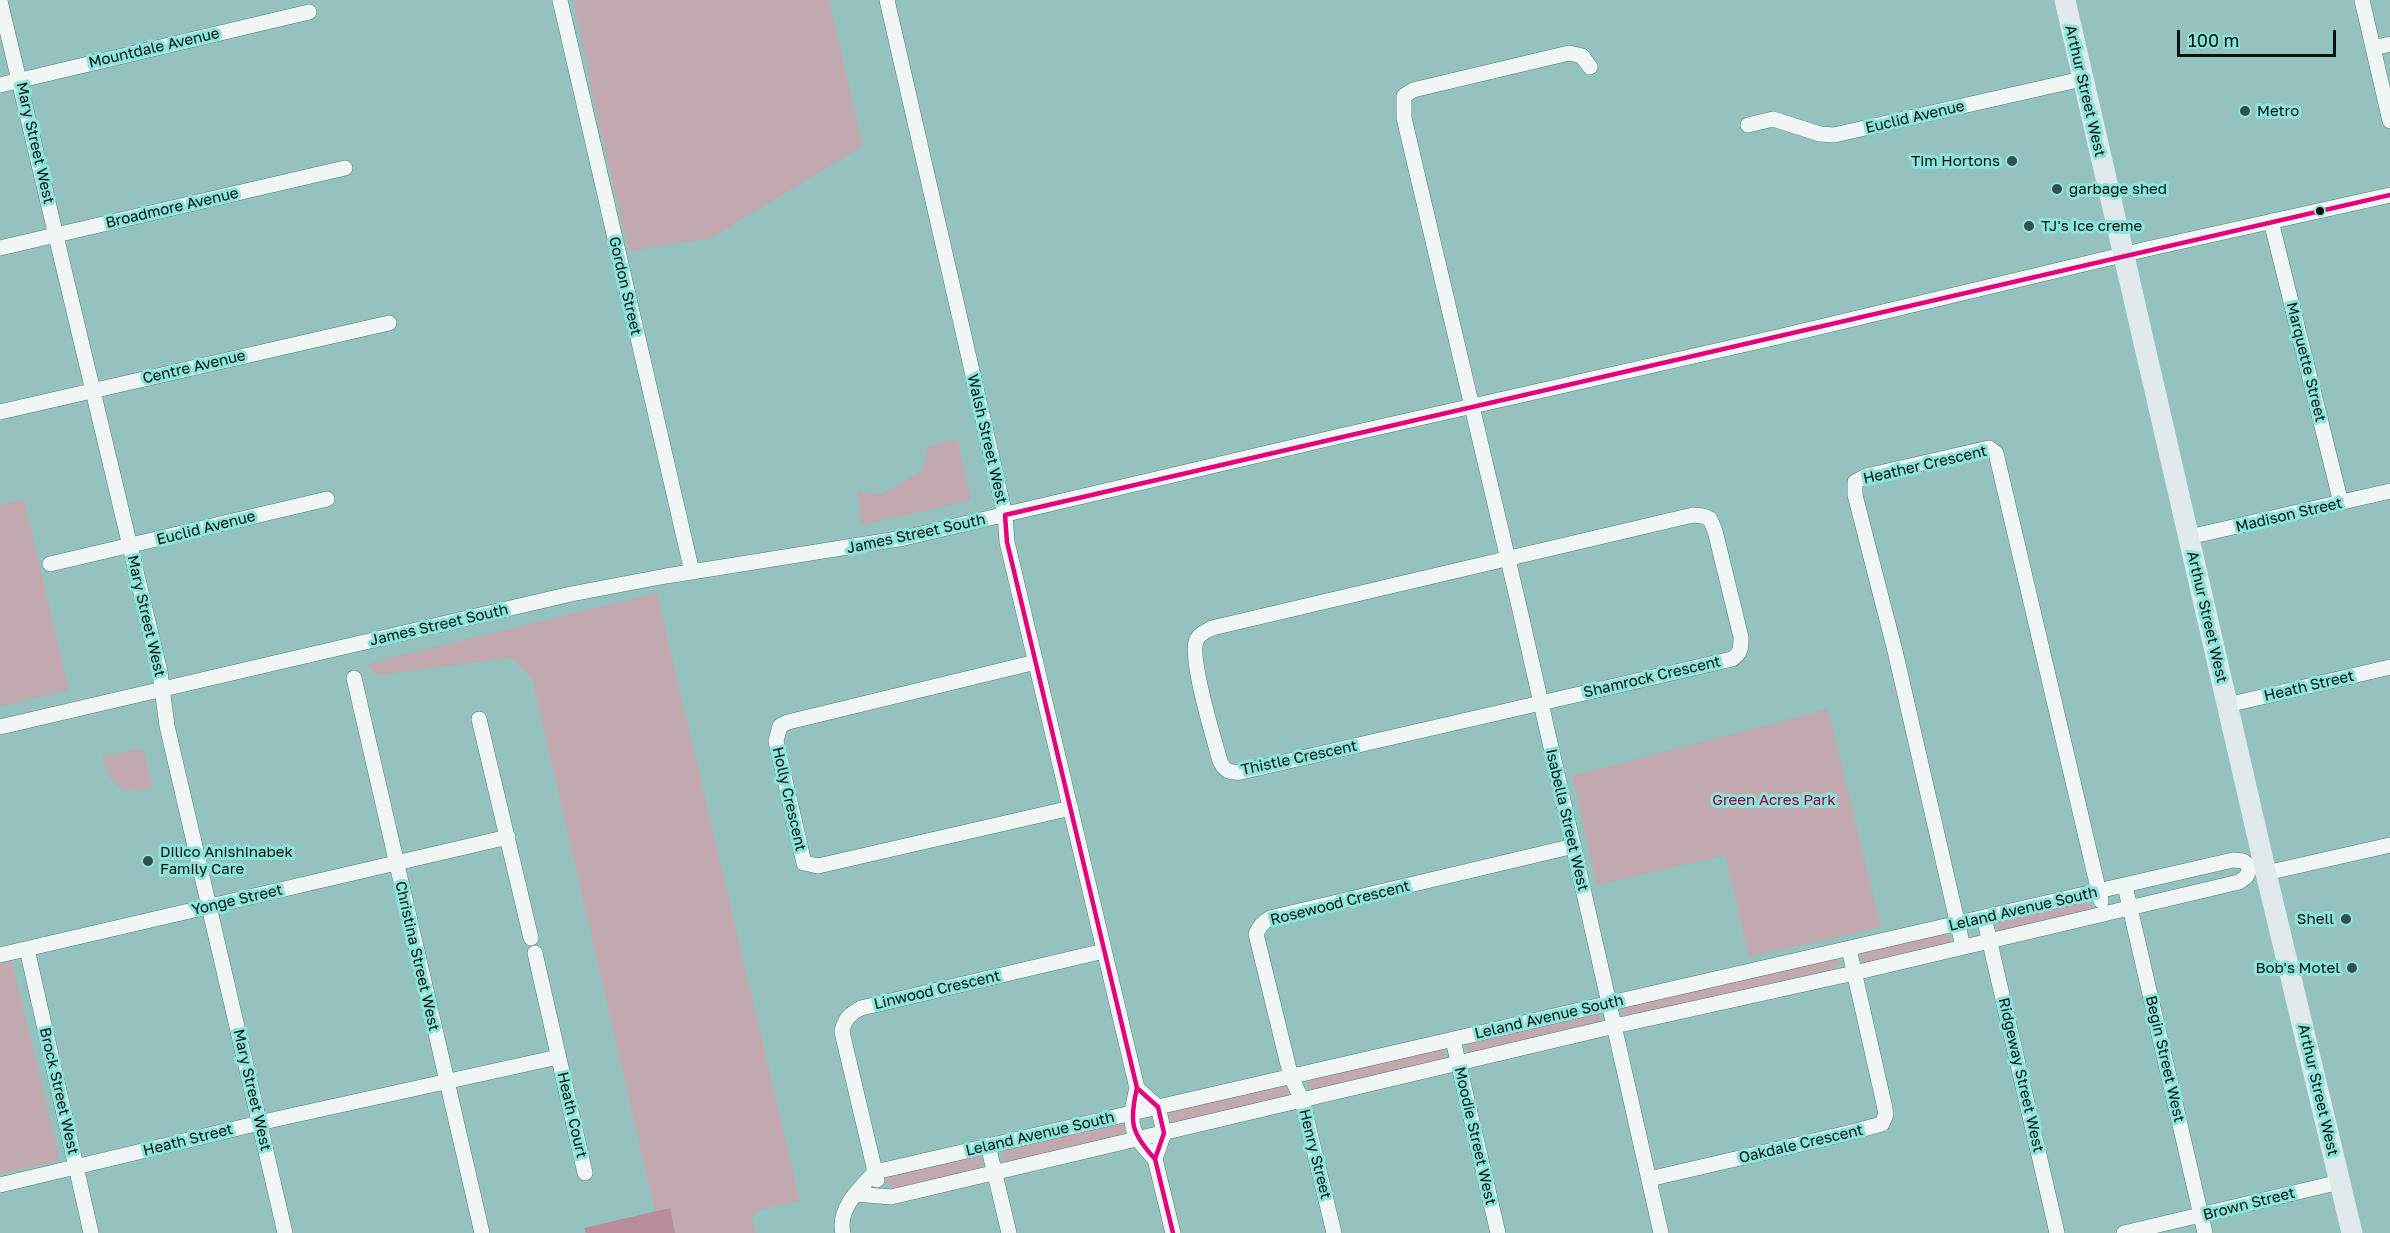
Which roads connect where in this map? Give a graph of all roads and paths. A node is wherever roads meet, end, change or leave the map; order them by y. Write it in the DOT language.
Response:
graph roads {
  1 [pos="560,0"];
  2 [pos="887,0"];
  3 [pos="2065,0"];
  4 [pos="2361,0"];
  5 [pos="0,1"];
  6 [pos="309,12"];
  7 [pos="2390,44"];
  8 [pos="2373,48"];
  9 [pos="1590,67"];
  10 [pos="2082,79"];
  11 [pos="20,80"];
  12 [pos="0,84"];
  13 [pos="2390,121"];
  14 [pos="1748,124"];
  15 [pos="345,168"];
  16 [pos="2390,195"];
  17 [pos="2271,221"];
  18 [pos="57,235"];
  19 [pos="0,248"];
  20 [pos="2123,254"];
  21 [pos="389,323"];
  22 [pos="93,390"];
  23 [pos="1473,407"];
  24 [pos="0,412"];
  25 [pos="2390,491"];
  26 [pos="327,499"];
  27 [pos="2342,503"];
  28 [pos="1005,515"];
  29 [pos="2189,537"];
  30 [pos="130,546"];
  31 [pos="1508,558"];
  32 [pos="50,564"];
  33 [pos="692,572"];
  34 [pos="1036,662"];
  35 [pos="2390,667"];
  36 [pos="354,678"];
  37 [pos="163,689"];
  38 [pos="1540,703"];
  39 [pos="2227,705"];
  40 [pos="479,719"];
  41 [pos="0,727"];
  42 [pos="1071,808"];
  43 [pos="508,837"];
  44 [pos="2390,845"];
  45 [pos="1574,846"];
  46 [pos="396,863"];
  47 [pos="2260,868"];
  48 [pos="2125,886"];
  49 [pos="2099,892"];
  50 [pos="209,906"];
  51 [pos="2129,908"];
  52 [pos="2104,914"];
  53 [pos="1984,917"];
  54 [pos="1958,923"];
  55 [pos="1989,940"];
  56 [pos="1963,947"];
  57 [pos="27,949"];
  58 [pos="1849,949"];
  59 [pos="1104,951"];
  60 [pos="0,955"];
  61 [pos="1854,973"];
  62 [pos="1609,1003"];
  63 [pos="1615,1026"];
  64 [pos="1453,1040"];
  65 [pos="558,1057"];
  66 [pos="1458,1063"];
  67 [pos="1291,1077"];
  68 [pos="446,1082"];
  69 [pos="1137,1088"];
  70 [pos="1302,1100"];
  71 [pos="1158,1107"];
  72 [pos="1130,1113"];
  73 [pos="260,1123"];
  74 [pos="1164,1133"];
  75 [pos="1136,1140"];
  76 [pos="988,1145"];
  77 [pos="1155,1159"];
  78 [pos="76,1167"];
  79 [pos="875,1172"];
  80 [pos="995,1172"];
  81 [pos="585,1173"];
  82 [pos="1649,1179"];
  83 [pos="2340,1182"];
  84 [pos="0,1185"];
  85 [pos="855,1194"];
  86 [pos="881,1197"];
  87 [pos="2201,1215"];
  88 [pos="91,1233"];
  89 [pos="285,1233"];
  90 [pos="482,1233"];
  91 [pos="843,1233"];
  92 [pos="1009,1233"];
  93 [pos="1173,1233"];
  94 [pos="1334,1233"];
  95 [pos="1498,1233"];
  96 [pos="1661,1233"];
  97 [pos="2057,1233"];
  98 [pos="2124,1233"];
  99 [pos="2205,1233"];
  100 [pos="2352,1233"];
  1 -- 33 [label="street, Gordon Street"];
  2 -- 28 [label="street, Walsh Street West"];
  3 -- 10 [label="main road, Arthur Street West"];
  4 -- 8 [label="street"];
  5 -- 11 [label="street, Mary Street West"];
  6 -- 11 [label="street, Mountdale Avenue"];
  7 -- 8 [label="street"];
  8 -- 13 [label="street"];
  9 -- 23 [label="street, Isabella Street West"];
  10 -- 14 [label="street, Euclid Avenue"];
  10 -- 20 [label="main road, Arthur Street West"];
  11 -- 12 [label="street, Mountdale Avenue"];
  11 -- 18 [label="street, Mary Street West"];
  15 -- 18 [label="street, Broadmore Avenue"];
  16 -- 17 [label="street, James Street South"];
  17 -- 20 [label="street, James Street South"];
  17 -- 27 [label="street, Marquette Street"];
  18 -- 19 [label="street, Broadmore Avenue"];
  18 -- 22 [label="street, Mary Street West"];
  20 -- 23 [label="street, James Street South"];
  20 -- 29 [label="main road, Arthur Street West"];
  21 -- 22 [label="street, Centre Avenue"];
  22 -- 24 [label="street, Centre Avenue"];
  22 -- 30 [label="street, Mary Street West"];
  23 -- 28 [label="street, James Street South"];
  23 -- 31 [label="street, Isabella Street West"];
  25 -- 27 [label="street, Madison Street"];
  26 -- 30 [label="street, Euclid Avenue"];
  27 -- 29 [label="street, Madison Street"];
  28 -- 33 [label="street, James Street South"];
  28 -- 34 [label="street, Walsh Street West"];
  29 -- 39 [label="main road, Arthur Street West"];
  30 -- 32 [label="street, Euclid Avenue"];
  30 -- 37 [label="street, Mary Street West"];
  31 -- 38 [label="street, Isabella Street West"];
  31 -- 38 [label="street, Shamrock Crescent"];
  31 -- 38 [label="street, Thistle Crescent"];
  33 -- 37 [label="street, James Street South"];
  34 -- 42 [label="street, Walsh Street West"];
  34 -- 42 [label="street, Holly Crescent"];
  35 -- 39 [label="street, Heath Street"];
  36 -- 46 [label="street, Christina Street West"];
  37 -- 41 [label="street, James Street South"];
  37 -- 50 [label="street, Mary Street West"];
  38 -- 45 [label="street, Isabella Street West"];
  39 -- 47 [label="main road, Arthur Street West"];
  40 -- 43 [label="street"];
  42 -- 59 [label="street, Walsh Street West"];
  43 -- 46 [label="street, Yonge Street"];
  43 -- 65 [label="street, Heath Court"];
  44 -- 47 [label="street, Leland Avenue South"];
  45 -- 62 [label="street, Isabella Street West"];
  45 -- 67 [label="street, Rosewood Crescent"];
  46 -- 50 [label="street, Yonge Street"];
  46 -- 68 [label="street, Christina Street West"];
  47 -- 48 [label="street, Leland Avenue South"];
  47 -- 51 [label="street, Leland Avenue South"];
  47 -- 83 [label="main road, Arthur Street West"];
  48 -- 49 [label="street, Leland Avenue South"];
  48 -- 51 [label="street, Begin Street West"];
  49 -- 52 [label="street, Heather Crescent"];
  49 -- 53 [label="street, Leland Avenue South"];
  49 -- 54 [label="street, Heather Crescent"];
  50 -- 57 [label="street, Yonge Street"];
  50 -- 73 [label="street, Mary Street West"];
  51 -- 52 [label="street, Leland Avenue South"];
  51 -- 87 [label="street, Begin Street West"];
  52 -- 55 [label="street, Leland Avenue South"];
  53 -- 54 [label="street, Leland Avenue South"];
  53 -- 55 [label="street, Ridgeway Street West"];
  54 -- 56 [label="street, Heather Crescent"];
  54 -- 58 [label="street, Leland Avenue South"];
  55 -- 56 [label="street, Leland Avenue South"];
  55 -- 97 [label="street, Ridgeway Street West"];
  56 -- 61 [label="street, Leland Avenue South"];
  57 -- 60 [label="street, Yonge Street"];
  57 -- 78 [label="street, Brock Street West"];
  58 -- 61 [label="street, Oakdale Crescent"];
  58 -- 62 [label="street, Leland Avenue South"];
  59 -- 69 [label="street, Walsh Street West"];
  59 -- 79 [label="street, Linwood Crescent"];
  61 -- 63 [label="street, Leland Avenue South"];
  61 -- 82 [label="street, Oakdale Crescent"];
  62 -- 63 [label="street, Isabella Street West"];
  62 -- 64 [label="street, Leland Avenue South"];
  63 -- 66 [label="street, Leland Avenue South"];
  63 -- 82 [label="street, Isabella Street West"];
  64 -- 66 [label="street, Moodie Street West"];
  64 -- 67 [label="street, Leland Avenue South"];
  65 -- 68 [label="street, Heath Court"];
  65 -- 81 [label="street, Heath Court"];
  66 -- 70 [label="street, Leland Avenue South"];
  66 -- 95 [label="street, Moodie Street West"];
  67 -- 70 [label="street, Henry Street"];
  67 -- 71 [label="street, Leland Avenue South"];
  68 -- 73 [label="street, Heath Street"];
  68 -- 90 [label="street, Christina Street West"];
  69 -- 71 [label="street"];
  69 -- 72 [label="street, Walsh Street West"];
  70 -- 74 [label="street, Leland Avenue South"];
  70 -- 94 [label="street, Henry Street"];
  71 -- 72 [label="street, Leland Avenue South"];
  71 -- 74 [label="street"];
  72 -- 75 [label="street, Walsh Street West"];
  72 -- 76 [label="street, Leland Avenue South"];
  73 -- 78 [label="street, Heath Street"];
  73 -- 89 [label="street, Mary Street West"];
  74 -- 75 [label="street, Leland Avenue South"];
  74 -- 77 [label="street"];
  75 -- 77 [label="street"];
  75 -- 80 [label="street, Leland Avenue South"];
  76 -- 79 [label="street, Leland Avenue South"];
  76 -- 80 [label="street"];
  77 -- 93 [label="street"];
  78 -- 84 [label="street, Heath Street"];
  78 -- 88 [label="street, Brock Street West"];
  79 -- 85 [label="street"];
  79 -- 86 [label="street, Linwood Crescent"];
  80 -- 86 [label="street, Leland Avenue South"];
  80 -- 92 [label="street"];
  82 -- 96 [label="street, Isabella Street West"];
  83 -- 87 [label="street, Brown Street"];
  83 -- 100 [label="main road, Arthur Street West"];
  85 -- 86 [label="street, Leland Avenue South"];
  85 -- 91 [label="street"];
  87 -- 98 [label="street, Brown Street"];
  87 -- 99 [label="street, Begin Street West"];
}
